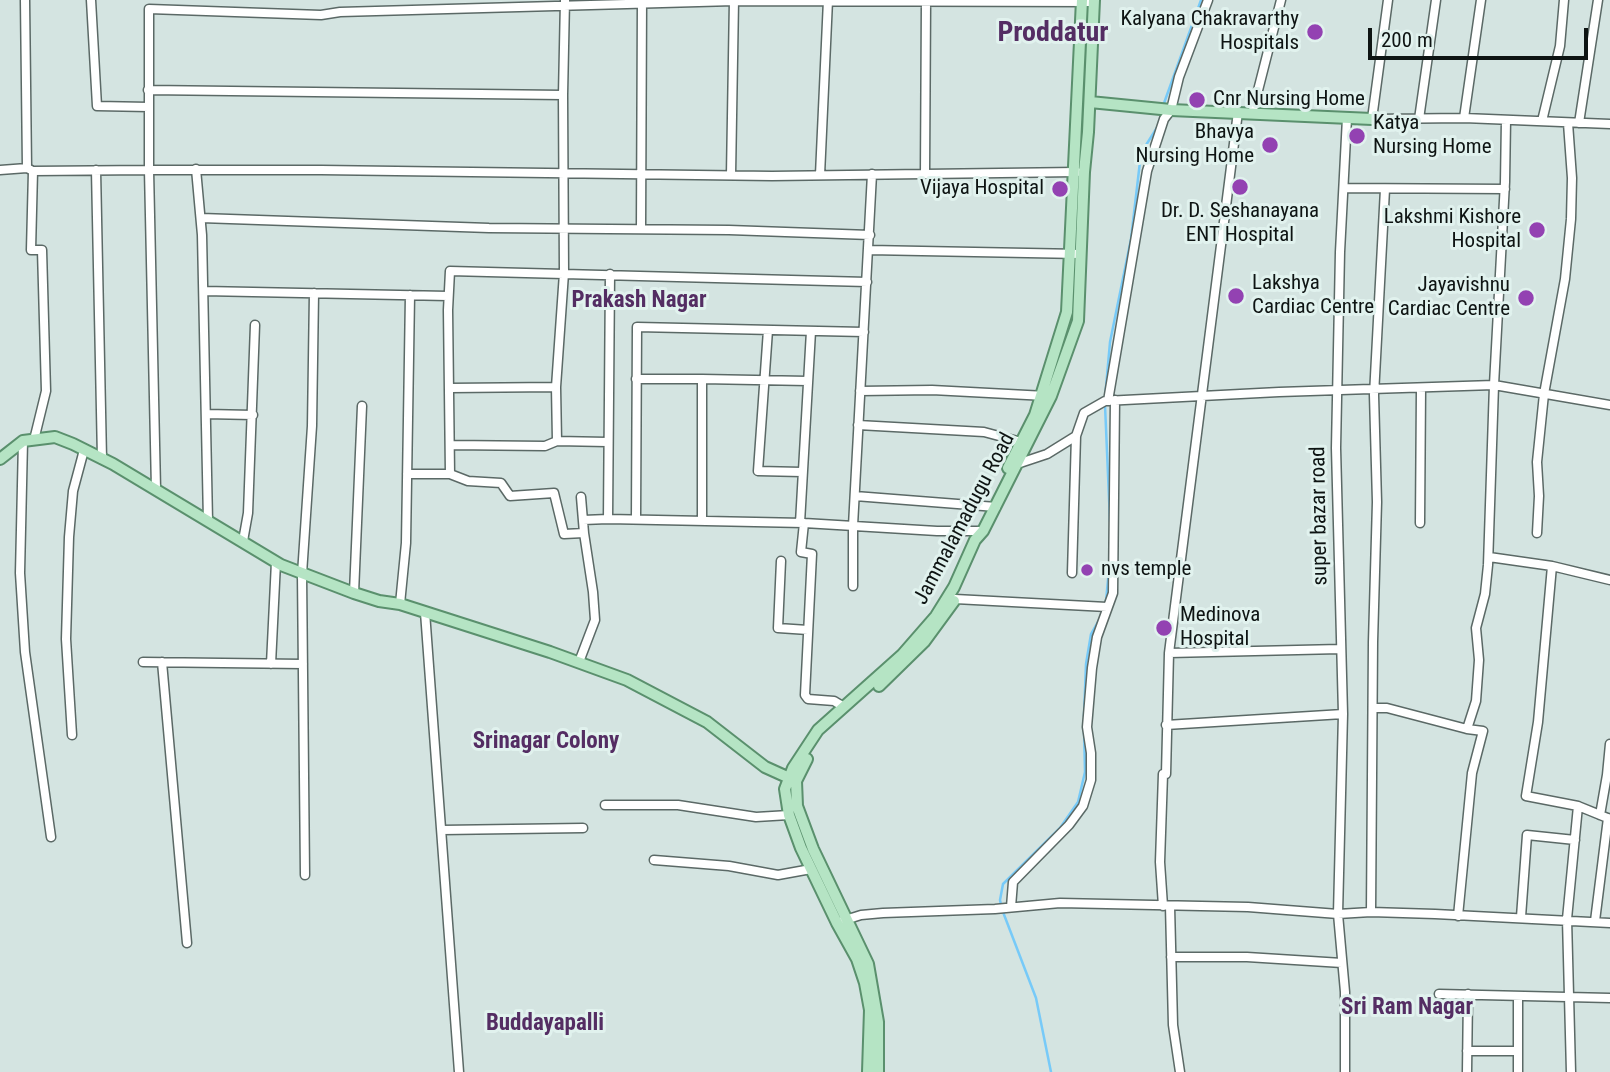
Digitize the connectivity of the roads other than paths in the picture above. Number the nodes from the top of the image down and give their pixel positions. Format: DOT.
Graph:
graph roads {
  1 [pos="25,0"];
  2 [pos="91,0"];
  3 [pos="341,0"];
  4 [pos="734,0"];
  5 [pos="1208,0"];
  6 [pos="1281,0"];
  7 [pos="1388,0"];
  8 [pos="1436,0"];
  9 [pos="1481,0"];
  10 [pos="1564,0"];
  11 [pos="1598,0"];
  12 [pos="828,1"];
  13 [pos="926,1"];
  14 [pos="1082,1"];
  15 [pos="1094,1"];
  16 [pos="642,2"];
  17 [pos="565,3"];
  18 [pos="149,4"];
  19 [pos="487,5"];
  20 [pos="341,12"];
  21 [pos="148,90"];
  22 [pos="563,95"];
  23 [pos="1090,103"];
  24 [pos="149,107"];
  25 [pos="1171,110"];
  26 [pos="1238,113"];
  27 [pos="1252,114"];
  28 [pos="1347,118"];
  29 [pos="1464,118"];
  30 [pos="1372,119"];
  31 [pos="1419,119"];
  32 [pos="1506,120"];
  33 [pos="1542,121"];
  34 [pos="1568,123"];
  35 [pos="1579,123"];
  36 [pos="1610,124"];
  37 [pos="196,169"];
  38 [pos="0,170"];
  39 [pos="30,170"];
  40 [pos="96,170"];
  41 [pos="149,170"];
  42 [pos="565,172"];
  43 [pos="1079,172"];
  44 [pos="641,173"];
  45 [pos="872,174"];
  46 [pos="925,174"];
  47 [pos="731,175"];
  48 [pos="820,175"];
  49 [pos="1344,188"];
  50 [pos="1385,189"];
  51 [pos="1505,189"];
  52 [pos="201,218"];
  53 [pos="564,229"];
  54 [pos="641,229"];
  55 [pos="870,236"];
  56 [pos="869,250"];
  57 [pos="1075,253"];
  58 [pos="564,273"];
  59 [pos="610,274"];
  60 [pos="867,282"];
  61 [pos="204,291"];
  62 [pos="314,293"];
  63 [pos="410,295"];
  64 [pos="448,296"];
  65 [pos="255,325"];
  66 [pos="768,330"];
  67 [pos="811,331"];
  68 [pos="864,332"];
  69 [pos="636,379"];
  70 [pos="702,379"];
  71 [pos="765,380"];
  72 [pos="808,382"];
  73 [pos="1494,385"];
  74 [pos="556,387"];
  75 [pos="450,388"];
  76 [pos="1374,389"];
  77 [pos="1422,389"];
  78 [pos="860,391"];
  79 [pos="1337,391"];
  80 [pos="1544,394"];
  81 [pos="1046,396"];
  82 [pos="1203,396"];
  83 [pos="1111,400"];
  84 [pos="1610,405"];
  85 [pos="362,406"];
  86 [pos="206,414"];
  87 [pos="253,415"];
  88 [pos="858,425"];
  89 [pos="1076,436"];
  90 [pos="29,440"];
  91 [pos="557,442"];
  92 [pos="607,442"];
  93 [pos="1024,443"];
  94 [pos="450,444"];
  95 [pos="84,450"];
  96 [pos="0,458"];
  97 [pos="102,459"];
  98 [pos="1017,464"];
  99 [pos="802,472"];
  100 [pos="407,474"];
  101 [pos="450,474"];
  102 [pos="156,489"];
  103 [pos="855,496"];
  104 [pos="581,497"];
  105 [pos="993,507"];
  106 [pos="636,518"];
  107 [pos="608,519"];
  108 [pos="583,520"];
  109 [pos="208,521"];
  110 [pos="702,521"];
  111 [pos="802,523"];
  112 [pos="1420,523"];
  113 [pos="853,526"];
  114 [pos="584,533"];
  115 [pos="1538,533"];
  116 [pos="979,534"];
  117 [pos="243,541"];
  118 [pos="1489,557"];
  119 [pos="781,561"];
  120 [pos="276,562"];
  121 [pos="1552,566"];
  122 [pos="1072,573"];
  123 [pos="302,574"];
  124 [pos="1610,580"];
  125 [pos="853,586"];
  126 [pos="354,593"];
  127 [pos="955,599"];
  128 [pos="400,604"];
  129 [pos="1107,607"];
  130 [pos="425,612"];
  131 [pos="808,630"];
  132 [pos="1340,649"];
  133 [pos="1169,653"];
  134 [pos="143,662"];
  135 [pos="162,662"];
  136 [pos="579,662"];
  137 [pos="271,664"];
  138 [pos="303,664"];
  139 [pos="844,707"];
  140 [pos="1373,708"];
  141 [pos="1343,713"];
  142 [pos="1166,725"];
  143 [pos="1467,729"];
  144 [pos="72,735"];
  145 [pos="1610,744"];
  146 [pos="1609,775"];
  147 [pos="793,779"];
  148 [pos="605,805"];
  149 [pos="1578,806"];
  150 [pos="789,815"];
  151 [pos="1606,817"];
  152 [pos="583,828"];
  153 [pos="442,830"];
  154 [pos="51,838"];
  155 [pos="1575,840"];
  156 [pos="809,853"];
  157 [pos="654,860"];
  158 [pos="811,869"];
  159 [pos="305,875"];
  160 [pos="1166,906"];
  161 [pos="1005,908"];
  162 [pos="1371,912"];
  163 [pos="1338,914"];
  164 [pos="1458,916"];
  165 [pos="1521,918"];
  166 [pos="1567,919"];
  167 [pos="842,921"];
  168 [pos="1595,921"];
  169 [pos="1610,923"];
  170 [pos="187,943"];
  171 [pos="1171,957"];
  172 [pos="1342,962"];
  173 [pos="1438,994"];
  174 [pos="1468,995"];
  175 [pos="1518,996"];
  176 [pos="1568,998"];
  177 [pos="1610,998"];
  178 [pos="874,1022"];
  179 [pos="1467,1051"];
  180 [pos="1518,1051"];
  181 [pos="459,1072"];
  182 [pos="868,1072"];
  183 [pos="877,1072"];
  184 [pos="1180,1072"];
  185 [pos="1345,1072"];
  186 [pos="1467,1072"];
  187 [pos="1518,1072"];
  188 [pos="1570,1072"];
  1 -- 39 [label="street"];
  2 -- 24 [label="street"];
  3 -- 20 [label="street"];
  4 -- 12 [label="street"];
  4 -- 16 [label="street"];
  4 -- 47 [label="street"];
  5 -- 25 [label="street"];
  6 -- 27 [label="street"];
  7 -- 30 [label="street"];
  8 -- 31 [label="street"];
  9 -- 29 [label="street"];
  10 -- 33 [label="street"];
  11 -- 35 [label="street"];
  12 -- 13 [label="street"];
  12 -- 48 [label="street"];
  13 -- 14 [label="street"];
  13 -- 46 [label="street"];
  14 -- 15 [label="street"];
  14 -- 43 [label="main road"];
  15 -- 23 [label="main road, Jammalamadugu Road"];
  16 -- 17 [label="street"];
  16 -- 44 [label="street"];
  17 -- 19 [label="street"];
  17 -- 22 [label="street"];
  18 -- 20 [label="street"];
  18 -- 21 [label="street"];
  19 -- 20 [label="street"];
  21 -- 22 [label="street"];
  21 -- 24 [label="street"];
  22 -- 42 [label="street"];
  23 -- 25 [label="main road"];
  23 -- 43 [label="main road, Jammalamadugu Road"];
  24 -- 41 [label="street"];
  25 -- 26 [label="main road"];
  25 -- 83 [label="street"];
  26 -- 27 [label="main road"];
  26 -- 82 [label="street"];
  27 -- 28 [label="main road"];
  28 -- 30 [label="main road"];
  28 -- 49 [label="street, super bazar road"];
  29 -- 31 [label="street"];
  29 -- 32 [label="street"];
  30 -- 31 [label="street"];
  32 -- 33 [label="street"];
  32 -- 51 [label="street"];
  33 -- 34 [label="street"];
  34 -- 35 [label="street"];
  34 -- 80 [label="street"];
  35 -- 36 [label="street"];
  37 -- 41 [label="street"];
  37 -- 42 [label="street"];
  37 -- 52 [label="street"];
  38 -- 39 [label="street"];
  39 -- 40 [label="street"];
  39 -- 90 [label="street"];
  40 -- 41 [label="street"];
  40 -- 97 [label="street"];
  41 -- 102 [label="street"];
  42 -- 44 [label="street"];
  42 -- 53 [label="street"];
  43 -- 46 [label="street"];
  43 -- 57 [label="main road, Jammalamadugu Road"];
  44 -- 47 [label="street"];
  44 -- 54 [label="street"];
  45 -- 46 [label="street"];
  45 -- 48 [label="street"];
  45 -- 55 [label="street"];
  47 -- 48 [label="street"];
  49 -- 50 [label="street"];
  49 -- 79 [label="street, super bazar road"];
  50 -- 51 [label="street"];
  50 -- 76 [label="street"];
  51 -- 73 [label="street"];
  52 -- 53 [label="street"];
  52 -- 61 [label="street"];
  53 -- 54 [label="street"];
  53 -- 58 [label="street"];
  54 -- 55 [label="street"];
  55 -- 56 [label="street"];
  56 -- 57 [label="street"];
  56 -- 60 [label="street"];
  57 -- 81 [label="main road, Jammalamadugu Road"];
  58 -- 59 [label="street"];
  58 -- 64 [label="street"];
  58 -- 74 [label="street"];
  59 -- 60 [label="street"];
  59 -- 92 [label="street"];
  60 -- 68 [label="street"];
  61 -- 62 [label="street"];
  61 -- 86 [label="street"];
  62 -- 63 [label="street"];
  62 -- 123 [label="street"];
  63 -- 64 [label="street"];
  63 -- 100 [label="street"];
  64 -- 75 [label="street"];
  65 -- 87 [label="street"];
  66 -- 67 [label="street"];
  66 -- 69 [label="street"];
  66 -- 71 [label="street"];
  67 -- 68 [label="street"];
  67 -- 72 [label="street"];
  68 -- 78 [label="street"];
  69 -- 70 [label="street"];
  69 -- 106 [label="street"];
  70 -- 71 [label="street"];
  70 -- 110 [label="street"];
  71 -- 72 [label="street"];
  71 -- 99 [label="street"];
  72 -- 99 [label="street"];
  73 -- 77 [label="street"];
  73 -- 80 [label="street"];
  73 -- 118 [label="street"];
  74 -- 75 [label="street"];
  74 -- 91 [label="street"];
  75 -- 94 [label="street"];
  76 -- 77 [label="street"];
  76 -- 79 [label="street"];
  76 -- 140 [label="street"];
  77 -- 112 [label="street"];
  78 -- 81 [label="street"];
  78 -- 88 [label="street"];
  79 -- 82 [label="street"];
  79 -- 132 [label="street, super bazar road"];
  80 -- 84 [label="street"];
  80 -- 115 [label="street"];
  81 -- 93 [label="main road, Jammalamadugu Road"];
  82 -- 83 [label="street"];
  82 -- 133 [label="street"];
  83 -- 89 [label="street"];
  83 -- 129 [label="street"];
  85 -- 126 [label="street"];
  86 -- 87 [label="street"];
  86 -- 109 [label="street"];
  87 -- 117 [label="street"];
  88 -- 93 [label="street"];
  88 -- 103 [label="street"];
  89 -- 98 [label="street"];
  89 -- 122 [label="street"];
  90 -- 95 [label="main road"];
  90 -- 96 [label="main road"];
  90 -- 154 [label="street"];
  91 -- 92 [label="street"];
  91 -- 94 [label="street"];
  92 -- 107 [label="street"];
  93 -- 98 [label="main road, Jammalamadugu Road"];
  93 -- 105 [label="main road"];
  94 -- 101 [label="street"];
  95 -- 97 [label="main road"];
  95 -- 144 [label="street"];
  97 -- 102 [label="main road"];
  98 -- 105 [label="main road, Jammalamadugu Road"];
  99 -- 111 [label="street"];
  100 -- 101 [label="street"];
  100 -- 128 [label="street"];
  101 -- 114 [label="street"];
  102 -- 109 [label="main road"];
  103 -- 105 [label="street"];
  103 -- 113 [label="street"];
  104 -- 108 [label="street"];
  105 -- 116 [label="main road, Jammalamadugu Road"];
  106 -- 107 [label="street"];
  106 -- 110 [label="street"];
  107 -- 108 [label="street"];
  108 -- 114 [label="street"];
  109 -- 117 [label="main road"];
  110 -- 111 [label="street"];
  111 -- 113 [label="street"];
  111 -- 131 [label="street"];
  113 -- 116 [label="street"];
  113 -- 125 [label="street"];
  114 -- 136 [label="street"];
  116 -- 127 [label="main road"];
  116 -- 139 [label="main road, Jammalamadugu Road"];
  117 -- 120 [label="main road"];
  118 -- 121 [label="street"];
  118 -- 143 [label="street"];
  119 -- 131 [label="street"];
  120 -- 123 [label="main road"];
  120 -- 137 [label="street"];
  121 -- 124 [label="street"];
  121 -- 149 [label="street"];
  123 -- 126 [label="main road"];
  123 -- 138 [label="street"];
  126 -- 128 [label="main road"];
  127 -- 129 [label="street"];
  127 -- 147 [label="main road"];
  128 -- 130 [label="main road"];
  129 -- 161 [label="street"];
  130 -- 136 [label="main road"];
  130 -- 153 [label="street"];
  131 -- 139 [label="street"];
  132 -- 133 [label="street"];
  132 -- 141 [label="street, super bazar road"];
  133 -- 142 [label="street"];
  134 -- 135 [label="street"];
  135 -- 137 [label="street"];
  135 -- 170 [label="street"];
  136 -- 147 [label="main road"];
  137 -- 138 [label="street"];
  138 -- 159 [label="street"];
  139 -- 147 [label="main road, Jammalamadugu Road"];
  140 -- 143 [label="street"];
  140 -- 162 [label="street"];
  141 -- 142 [label="street"];
  141 -- 163 [label="street, super bazar road"];
  142 -- 160 [label="street"];
  143 -- 164 [label="street"];
  145 -- 146 [label="street"];
  146 -- 151 [label="street"];
  147 -- 150 [label="main road"];
  147 -- 156 [label="main road"];
  148 -- 150 [label="street"];
  149 -- 151 [label="street"];
  149 -- 155 [label="street"];
  150 -- 156 [label="main road"];
  151 -- 168 [label="street"];
  152 -- 153 [label="street"];
  153 -- 181 [label="street"];
  155 -- 165 [label="street"];
  155 -- 166 [label="street"];
  156 -- 158 [label="main road"];
  156 -- 167 [label="main road"];
  157 -- 158 [label="street"];
  158 -- 167 [label="main road"];
  160 -- 161 [label="street"];
  160 -- 163 [label="street"];
  160 -- 171 [label="street"];
  161 -- 167 [label="street"];
  162 -- 163 [label="street"];
  162 -- 164 [label="street"];
  163 -- 172 [label="street, super bazar road"];
  164 -- 165 [label="street"];
  165 -- 166 [label="street"];
  166 -- 168 [label="street"];
  166 -- 176 [label="street"];
  167 -- 178 [label="main road"];
  168 -- 169 [label="street"];
  171 -- 172 [label="street"];
  171 -- 184 [label="street"];
  172 -- 185 [label="street, super bazar road"];
  173 -- 174 [label="street"];
  174 -- 175 [label="street"];
  174 -- 179 [label="street"];
  175 -- 176 [label="street"];
  175 -- 180 [label="street"];
  176 -- 177 [label="street"];
  176 -- 188 [label="street"];
  178 -- 182 [label="main road"];
  178 -- 183 [label="main road"];
  179 -- 180 [label="street"];
  179 -- 186 [label="street"];
  180 -- 187 [label="street"];
}
